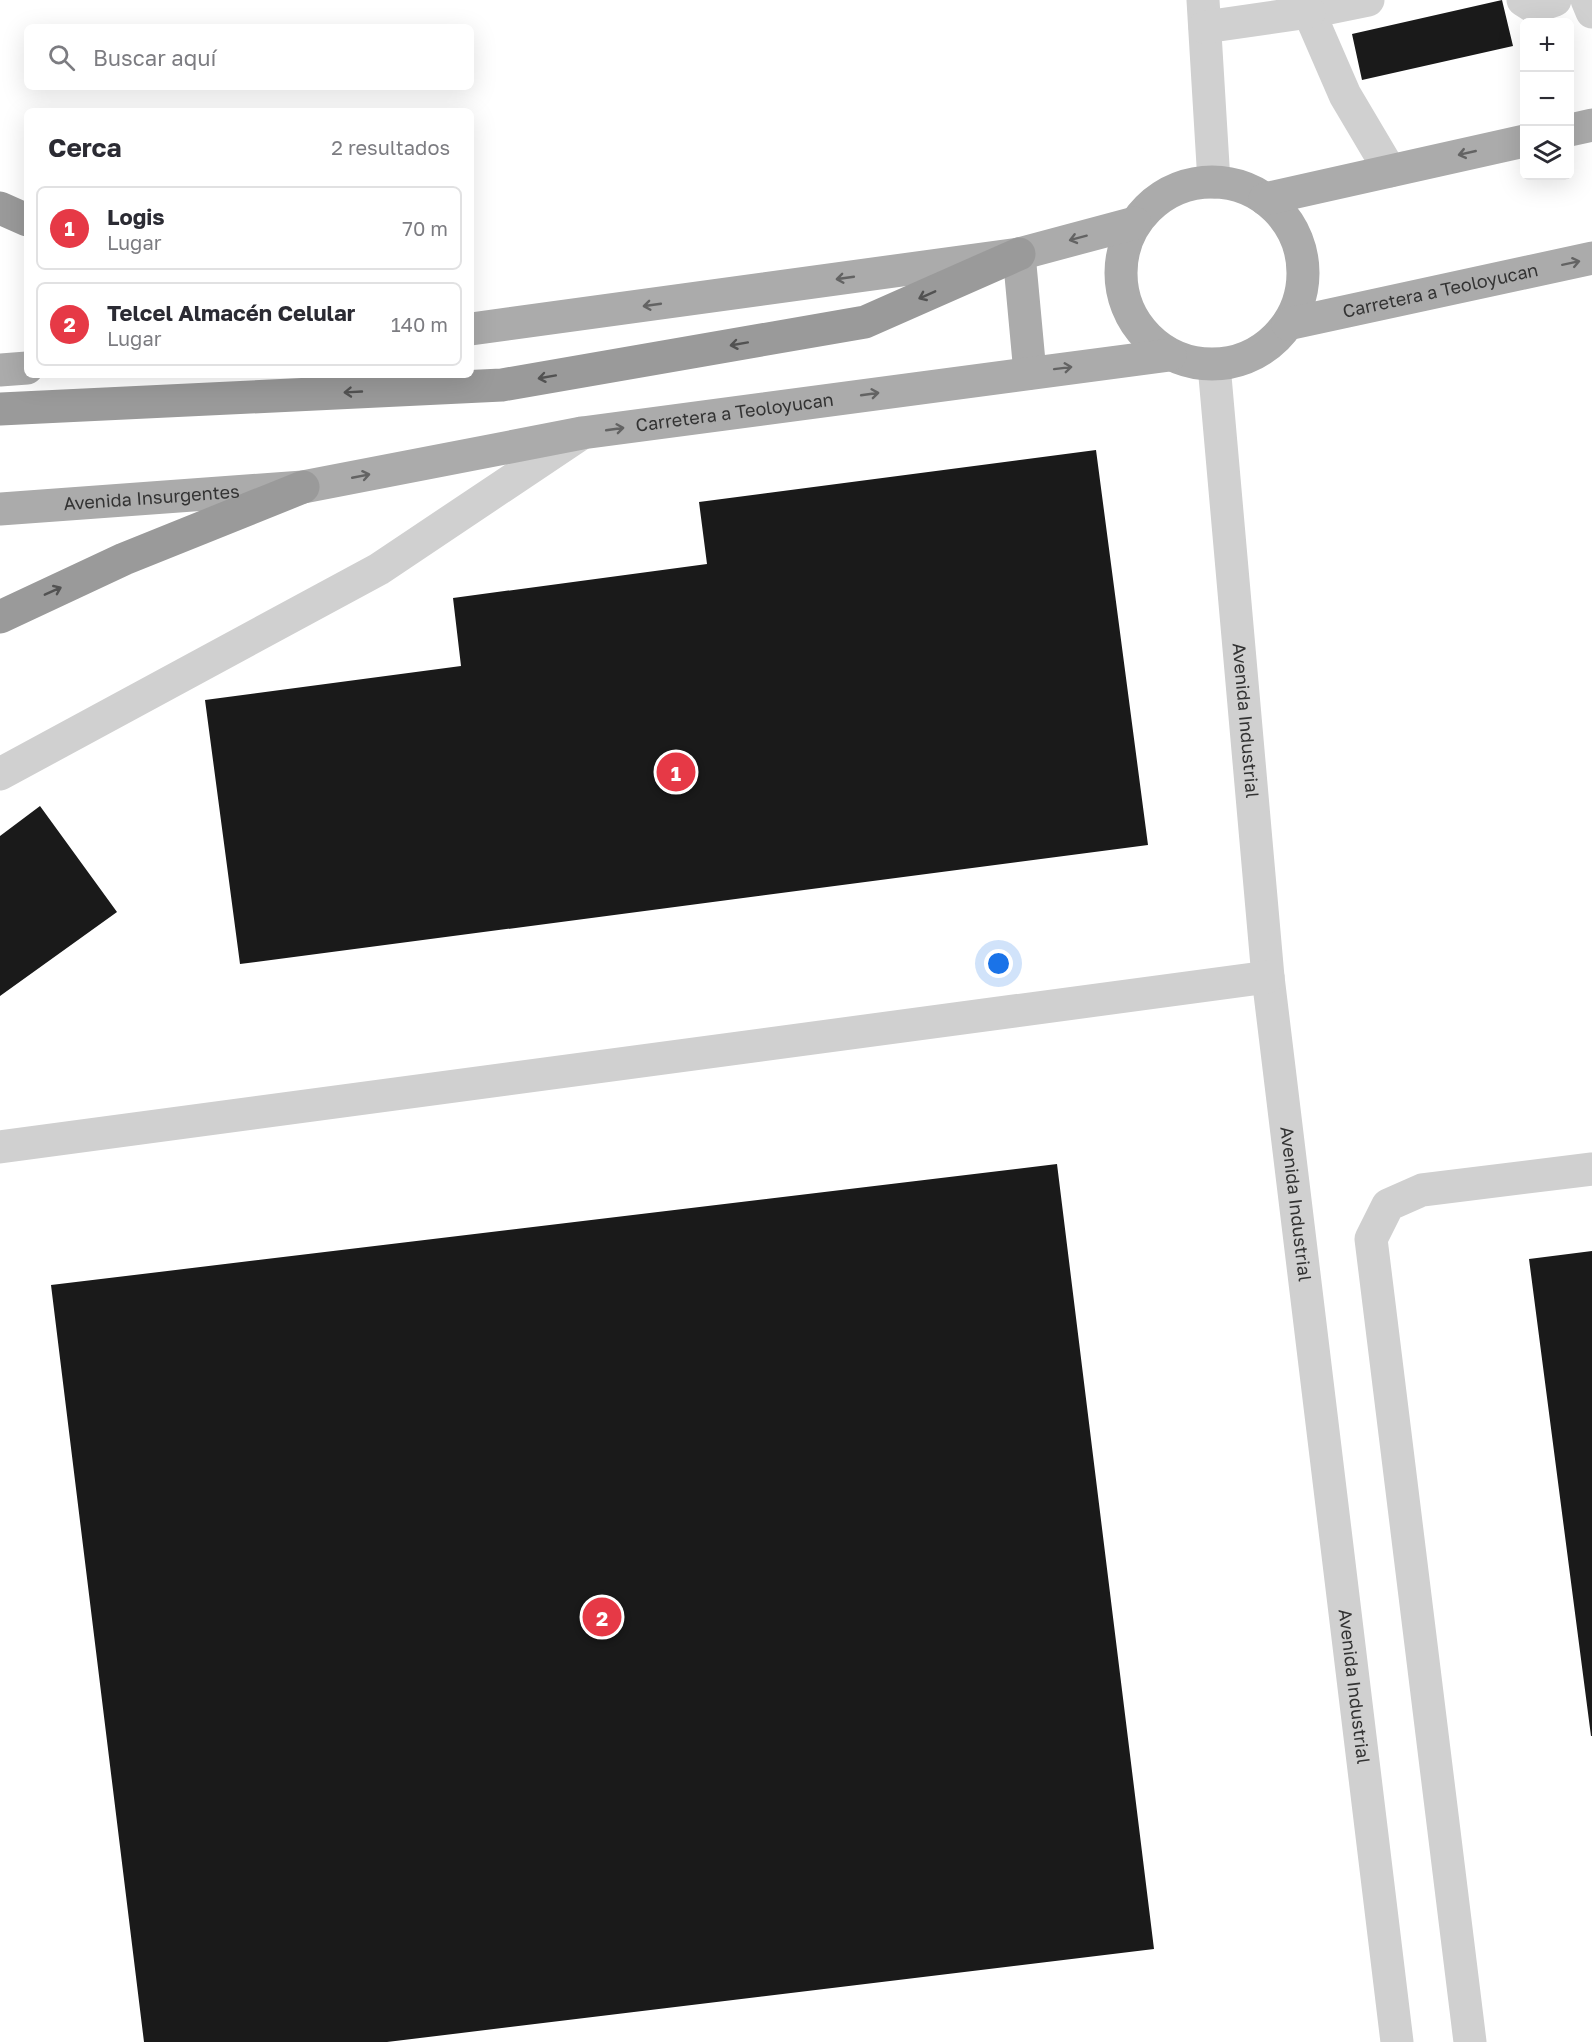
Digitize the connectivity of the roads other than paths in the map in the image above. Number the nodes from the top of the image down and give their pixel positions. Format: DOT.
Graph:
graph roads {
  1 [pos="1368,0"];
  2 [pos="1523,0"];
  3 [pos="1555,0"];
  4 [pos="1587,0"];
  5 [pos="1309,12"];
  6 [pos="1592,12"];
  7 [pos="1204,13"];
  8 [pos="1592,125"];
  9 [pos="1574,129"];
  10 [pos="1520,142"];
  11 [pos="1390,171"];
  12 [pos="1214,182"];
  13 [pos="1265,199"];
  14 [pos="0,208"];
  15 [pos="24,219"];
  16 [pos="1135,223"];
  17 [pos="1019,254"];
  18 [pos="1592,258"];
  19 [pos="1288,324"];
  20 [pos="474,329"];
  21 [pos="1170,355"];
  22 [pos="1214,365"];
  23 [pos="24,369"];
  24 [pos="0,370"];
  25 [pos="1029,373"];
  26 [pos="0,410"];
  27 [pos="582,433"];
  28 [pos="303,487"];
  29 [pos="0,509"];
  30 [pos="0,617"];
  31 [pos="0,774"];
  32 [pos="1268,977"];
  33 [pos="0,1147"];
  34 [pos="1592,1168"];
  35 [pos="1397,2042"];
  36 [pos="1470,2042"];
  1 -- 5 [label="street"];
  2 -- 3 [label="street"];
  4 -- 6 [label="street"];
  5 -- 7 [label="street"];
  5 -- 11 [label="street"];
  7 -- 12 [label="street"];
  8 -- 9 [label="main road"];
  10 -- 11 [label="main road, one-way"];
  11 -- 13 [label="main road"];
  12 -- 13 [label="main road"];
  12 -- 16 [label="main road"];
  13 -- 19 [label="main road"];
  14 -- 15 [label="highway"];
  16 -- 17 [label="main road, one-way"];
  16 -- 21 [label="main road"];
  17 -- 20 [label="main road, one-way"];
  17 -- 25 [label="main road"];
  17 -- 26 [label="highway, one-way"];
  19 -- 18 [label="main road, Carretera a Teoloyucan, one-way"];
  19 -- 22 [label="main road"];
  21 -- 22 [label="main road"];
  25 -- 21 [label="main road, Carretera a Teoloyucan, one-way"];
  22 -- 32 [label="street, Avenida Industrial"];
  23 -- 24 [label="main road"];
  27 -- 25 [label="main road, Carretera a Teoloyucan, one-way"];
  28 -- 27 [label="main road, Carretera a Teoloyucan, one-way"];
  27 -- 31 [label="street"];
  28 -- 29 [label="main road, Avenida Insurgentes"];
  30 -- 28 [label="highway, one-way"];
  32 -- 33 [label="street"];
  32 -- 35 [label="street, Avenida Industrial"];
  34 -- 36 [label="street"];
}
